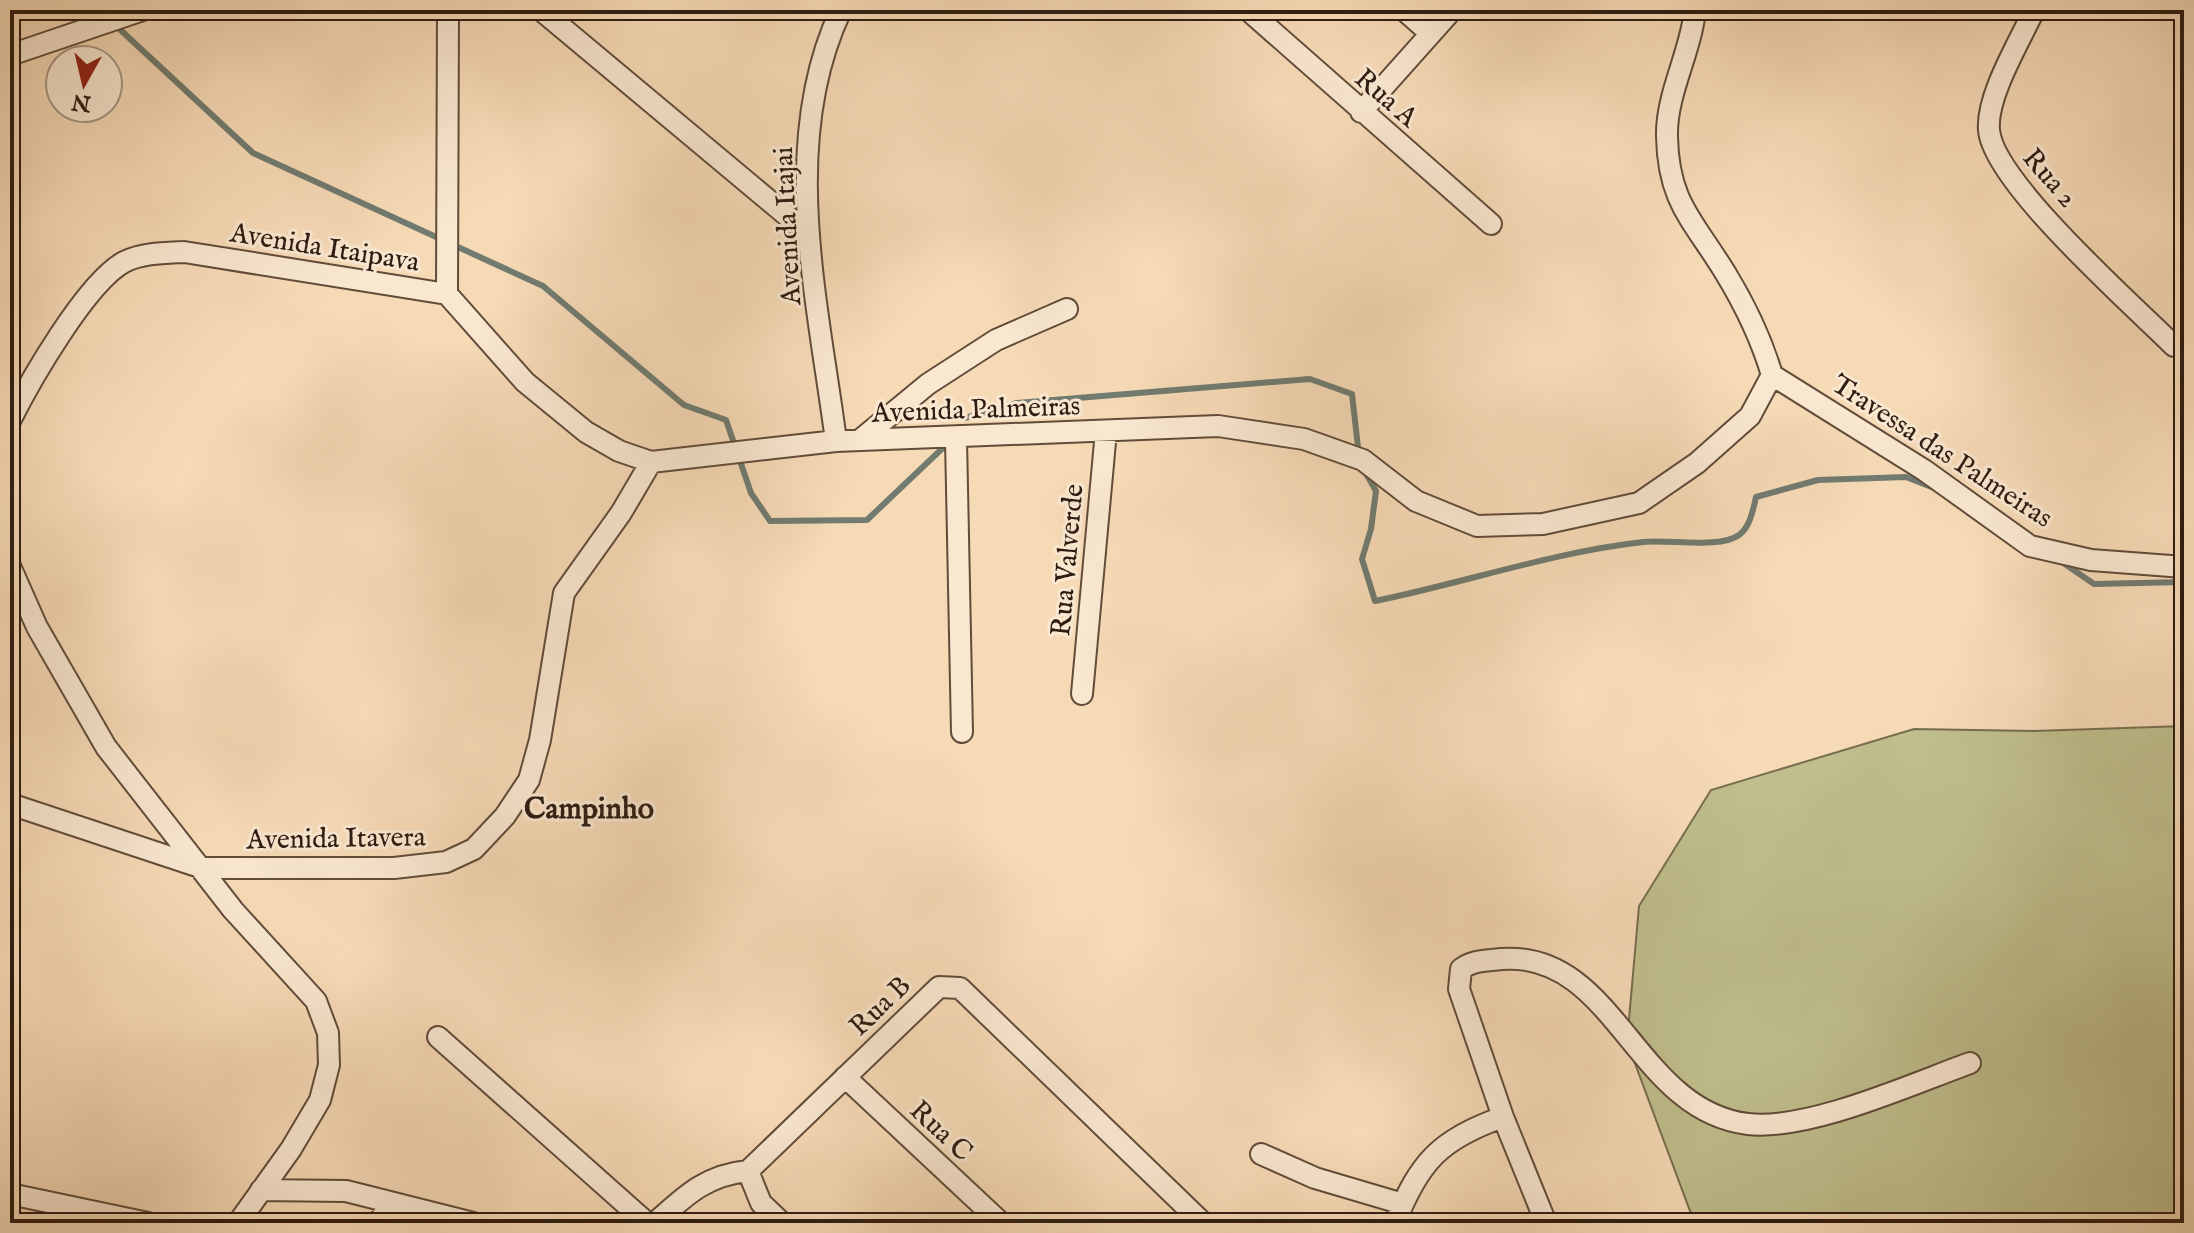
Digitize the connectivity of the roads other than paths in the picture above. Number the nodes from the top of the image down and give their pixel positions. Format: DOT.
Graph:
graph roads {
  1 [pos="143,10"];
  2 [pos="448,10"];
  3 [pos="541,10"];
  4 [pos="841,10"];
  5 [pos="1248,10"];
  6 [pos="1404,10"];
  7 [pos="1452,10"];
  8 [pos="1695,10"];
  9 [pos="2034,10"];
  10 [pos="1430,33"];
  11 [pos="10,55"];
  12 [pos="1361,112"];
  13 [pos="1491,224"];
  14 [pos="809,234"];
  15 [pos="447,294"];
  16 [pos="1067,309"];
  17 [pos="2174,346"];
  18 [pos="1772,375"];
  19 [pos="10,421"];
  20 [pos="1106,431"];
  21 [pos="956,439"];
  22 [pos="860,440"];
  23 [pos="836,441"];
  24 [pos="651,462"];
  25 [pos="10,566"];
  26 [pos="2184,567"];
  27 [pos="1082,694"];
  28 [pos="962,732"];
  29 [pos="10,804"];
  30 [pos="203,868"];
  31 [pos="438,1037"];
  32 [pos="1970,1063"];
  33 [pos="845,1077"];
  34 [pos="1503,1117"];
  35 [pos="1261,1154"];
  36 [pos="748,1171"];
  37 [pos="261,1190"];
  38 [pos="10,1194"];
  39 [pos="390,1205"];
  40 [pos="1399,1214"];
  41 [pos="148,1223"];
  42 [pos="238,1223"];
  43 [pos="378,1223"];
  44 [pos="473,1223"];
  45 [pos="647,1223"];
  46 [pos="655,1223"];
  47 [pos="782,1223"];
  48 [pos="1001,1223"];
  49 [pos="1203,1223"];
  50 [pos="1546,1223"];
  1 -- 11 [label="street"];
  2 -- 15 [label="street"];
  3 -- 14 [label="street"];
  4 -- 14 [label="street, Avenida Itajai"];
  5 -- 12 [label="street, Rua A"];
  6 -- 10 [label="street"];
  7 -- 10 [label="street"];
  8 -- 18 [label="street"];
  9 -- 17 [label="street, Rua 2"];
  10 -- 12 [label="street"];
  12 -- 13 [label="street, Rua A"];
  14 -- 23 [label="street, Avenida Itajai"];
  15 -- 19 [label="street, Avenida Itaipava"];
  15 -- 24 [label="street, Avenida Itaipava"];
  16 -- 22 [label="street"];
  18 -- 20 [label="street, Avenida Palmeiras"];
  18 -- 26 [label="street, Travessa das Palmeiras"];
  20 -- 21 [label="street, Avenida Palmeiras"];
  20 -- 27 [label="street, Rua Valverde"];
  21 -- 22 [label="street, Avenida Palmeiras"];
  21 -- 28 [label="street"];
  22 -- 23 [label="street, Avenida Palmeiras"];
  23 -- 24 [label="street, Avenida Palmeiras"];
  24 -- 30 [label="street, Avenida Itavera"];
  25 -- 30 [label="street"];
  29 -- 30 [label="street, Avenida Itavera"];
  30 -- 37 [label="street"];
  31 -- 45 [label="street"];
  32 -- 34 [label="street"];
  33 -- 36 [label="street, Rua B"];
  33 -- 48 [label="street, Rua C"];
  33 -- 49 [label="street, Rua B"];
  34 -- 40 [label="street"];
  34 -- 50 [label="street"];
  35 -- 40 [label="street"];
  36 -- 46 [label="street"];
  36 -- 47 [label="street"];
  37 -- 39 [label="street"];
  37 -- 42 [label="street"];
  38 -- 41 [label="street"];
  39 -- 43 [label="street"];
  39 -- 44 [label="street"];
}
